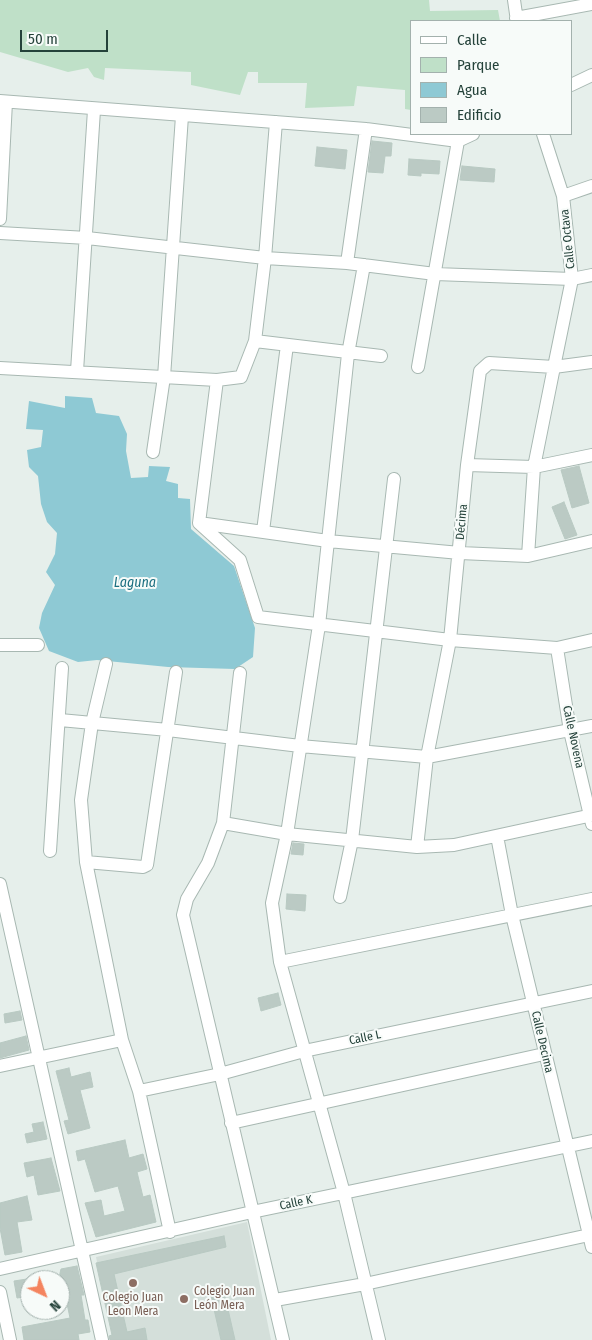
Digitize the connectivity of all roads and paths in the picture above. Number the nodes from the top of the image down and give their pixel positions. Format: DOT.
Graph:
graph roads {
  1 [pos="514,0"];
  2 [pos="592,4"];
  3 [pos="516,19"];
  4 [pos="592,75"];
  5 [pos="572,85"];
  6 [pos="3,101"];
  7 [pos="94,110"];
  8 [pos="182,116"];
  9 [pos="276,122"];
  10 [pos="366,129"];
  11 [pos="471,135"];
  12 [pos="543,135"];
  13 [pos="458,142"];
  14 [pos="592,186"];
  15 [pos="563,196"];
  16 [pos="0,219"];
  17 [pos="0,233"];
  18 [pos="87,238"];
  19 [pos="171,249"];
  20 [pos="265,258"];
  21 [pos="347,263"];
  22 [pos="364,265"];
  23 [pos="434,274"];
  24 [pos="592,275"];
  25 [pos="572,279"];
  26 [pos="255,341"];
  27 [pos="287,345"];
  28 [pos="348,354"];
  29 [pos="381,356"];
  30 [pos="592,362"];
  31 [pos="418,367"];
  32 [pos="0,368"];
  33 [pos="554,368"];
  34 [pos="77,371"];
  35 [pos="164,376"];
  36 [pos="217,380"];
  37 [pos="153,452"];
  38 [pos="592,455"];
  39 [pos="467,465"];
  40 [pos="534,467"];
  41 [pos="394,479"];
  42 [pos="199,523"];
  43 [pos="263,530"];
  44 [pos="592,540"];
  45 [pos="328,541"];
  46 [pos="387,545"];
  47 [pos="460,553"];
  48 [pos="528,556"];
  49 [pos="319,625"];
  50 [pos="376,631"];
  51 [pos="450,640"];
  52 [pos="592,640"];
  53 [pos="0,645"];
  54 [pos="38,645"];
  55 [pos="557,648"];
  56 [pos="106,664"];
  57 [pos="62,668"];
  58 [pos="176,672"];
  59 [pos="240,673"];
  60 [pos="60,720"];
  61 [pos="92,723"];
  62 [pos="592,726"];
  63 [pos="168,730"];
  64 [pos="570,731"];
  65 [pos="231,737"];
  66 [pos="300,746"];
  67 [pos="363,752"];
  68 [pos="427,757"];
  69 [pos="591,818"];
  70 [pos="223,823"];
  71 [pos="287,834"];
  72 [pos="496,836"];
  73 [pos="352,840"];
  74 [pos="417,847"];
  75 [pos="50,851"];
  76 [pos="86,862"];
  77 [pos="0,884"];
  78 [pos="340,897"];
  79 [pos="592,899"];
  80 [pos="512,915"];
  81 [pos="280,962"];
  82 [pos="592,991"];
  83 [pos="533,1004"];
  84 [pos="122,1040"];
  85 [pos="304,1051"];
  86 [pos="544,1054"];
  87 [pos="40,1056"];
  88 [pos="0,1066"];
  89 [pos="220,1074"];
  90 [pos="139,1091"];
  91 [pos="319,1103"];
  92 [pos="231,1124"];
  93 [pos="592,1141"];
  94 [pos="566,1146"];
  95 [pos="344,1193"];
  96 [pos="252,1212"];
  97 [pos="170,1232"];
  98 [pos="591,1241"];
  99 [pos="82,1249"];
  100 [pos="0,1269"];
  101 [pos="365,1284"];
  102 [pos="0,1292"];
  103 [pos="275,1300"];
  104 [pos="10,1340"];
  105 [pos="102,1340"];
  106 [pos="283,1340"];
  107 [pos="379,1340"];
  1 -- 3 [label="street"];
  2 -- 3 [label="street"];
  4 -- 5 [label="street"];
  6 -- 7 [label="street"];
  6 -- 16 [label="street"];
  7 -- 8 [label="street"];
  7 -- 18 [label="street"];
  8 -- 9 [label="street"];
  8 -- 19 [label="street"];
  9 -- 10 [label="street"];
  9 -- 20 [label="street"];
  10 -- 13 [label="street"];
  10 -- 21 [label="street"];
  11 -- 13 [label="street"];
  12 -- 15 [label="street, Calle Octava"];
  13 -- 23 [label="street"];
  14 -- 15 [label="street"];
  15 -- 25 [label="street, Calle Octava"];
  17 -- 18 [label="street"];
  18 -- 19 [label="street"];
  18 -- 34 [label="street"];
  19 -- 20 [label="street"];
  19 -- 35 [label="street"];
  20 -- 21 [label="street"];
  20 -- 26 [label="street"];
  21 -- 22 [label="street"];
  22 -- 23 [label="street"];
  22 -- 28 [label="street"];
  23 -- 25 [label="street"];
  23 -- 31 [label="street"];
  24 -- 25 [label="street"];
  25 -- 33 [label="street, Calle Octava"];
  26 -- 27 [label="street"];
  26 -- 36 [label="street"];
  27 -- 28 [label="street"];
  27 -- 43 [label="street"];
  28 -- 29 [label="street"];
  28 -- 45 [label="street"];
  30 -- 33 [label="street"];
  32 -- 34 [label="street"];
  33 -- 39 [label="street, Décima"];
  33 -- 40 [label="street"];
  34 -- 35 [label="street"];
  35 -- 36 [label="street"];
  35 -- 37 [label="street"];
  36 -- 42 [label="street"];
  38 -- 40 [label="street"];
  39 -- 40 [label="street"];
  39 -- 47 [label="street, Décima"];
  40 -- 48 [label="street"];
  41 -- 46 [label="street"];
  42 -- 43 [label="street"];
  42 -- 49 [label="street"];
  43 -- 45 [label="street"];
  44 -- 48 [label="street"];
  45 -- 46 [label="street"];
  45 -- 49 [label="street"];
  46 -- 47 [label="street"];
  46 -- 50 [label="street"];
  47 -- 48 [label="street"];
  47 -- 51 [label="street, Décima"];
  49 -- 50 [label="street"];
  49 -- 66 [label="street"];
  50 -- 51 [label="street"];
  50 -- 67 [label="street"];
  51 -- 55 [label="street"];
  51 -- 68 [label="street, Décima"];
  52 -- 55 [label="street"];
  53 -- 54 [label="street"];
  55 -- 64 [label="street, Calle Novena"];
  56 -- 61 [label="street"];
  57 -- 60 [label="street"];
  58 -- 63 [label="street"];
  59 -- 65 [label="street"];
  60 -- 61 [label="street"];
  60 -- 75 [label="street"];
  61 -- 63 [label="street"];
  61 -- 76 [label="street"];
  62 -- 64 [label="street"];
  63 -- 65 [label="street"];
  63 -- 76 [label="street"];
  64 -- 68 [label="street"];
  64 -- 69 [label="street, Calle Novena"];
  65 -- 66 [label="street"];
  65 -- 70 [label="street"];
  66 -- 67 [label="street"];
  66 -- 71 [label="street"];
  67 -- 68 [label="street"];
  67 -- 73 [label="street"];
  68 -- 74 [label="street, Décima"];
  69 -- 72 [label="street"];
  70 -- 71 [label="street"];
  70 -- 89 [label="street"];
  71 -- 73 [label="street"];
  71 -- 81 [label="street"];
  72 -- 74 [label="street"];
  72 -- 80 [label="street, Calle Decima"];
  73 -- 74 [label="street"];
  73 -- 78 [label="street"];
  76 -- 84 [label="street"];
  77 -- 87 [label="street"];
  79 -- 80 [label="street"];
  80 -- 81 [label="street"];
  80 -- 83 [label="street, Calle Decima"];
  81 -- 85 [label="street"];
  82 -- 83 [label="street, Calle L"];
  83 -- 85 [label="street, Calle L"];
  83 -- 86 [label="street, Calle Decima"];
  84 -- 87 [label="street"];
  84 -- 90 [label="street"];
  85 -- 89 [label="street, Calle L"];
  85 -- 91 [label="street"];
  86 -- 91 [label="street"];
  86 -- 94 [label="street, Calle Decima"];
  87 -- 88 [label="street"];
  87 -- 99 [label="street"];
  89 -- 90 [label="street, Calle L"];
  89 -- 92 [label="street"];
  90 -- 97 [label="street"];
  91 -- 92 [label="street"];
  91 -- 95 [label="street"];
  92 -- 96 [label="street"];
  93 -- 94 [label="street, Calle K"];
  94 -- 95 [label="street, Calle K"];
  94 -- 98 [label="street, Calle Decima"];
  95 -- 96 [label="street, Calle K"];
  95 -- 101 [label="street"];
  96 -- 97 [label="street, Calle K"];
  96 -- 103 [label="street"];
  97 -- 99 [label="street, Calle K"];
  98 -- 101 [label="street"];
  99 -- 100 [label="street, Calle K"];
  99 -- 105 [label="street"];
  101 -- 103 [label="street"];
  101 -- 107 [label="street"];
  102 -- 104 [label="street"];
  103 -- 106 [label="street"];
}
